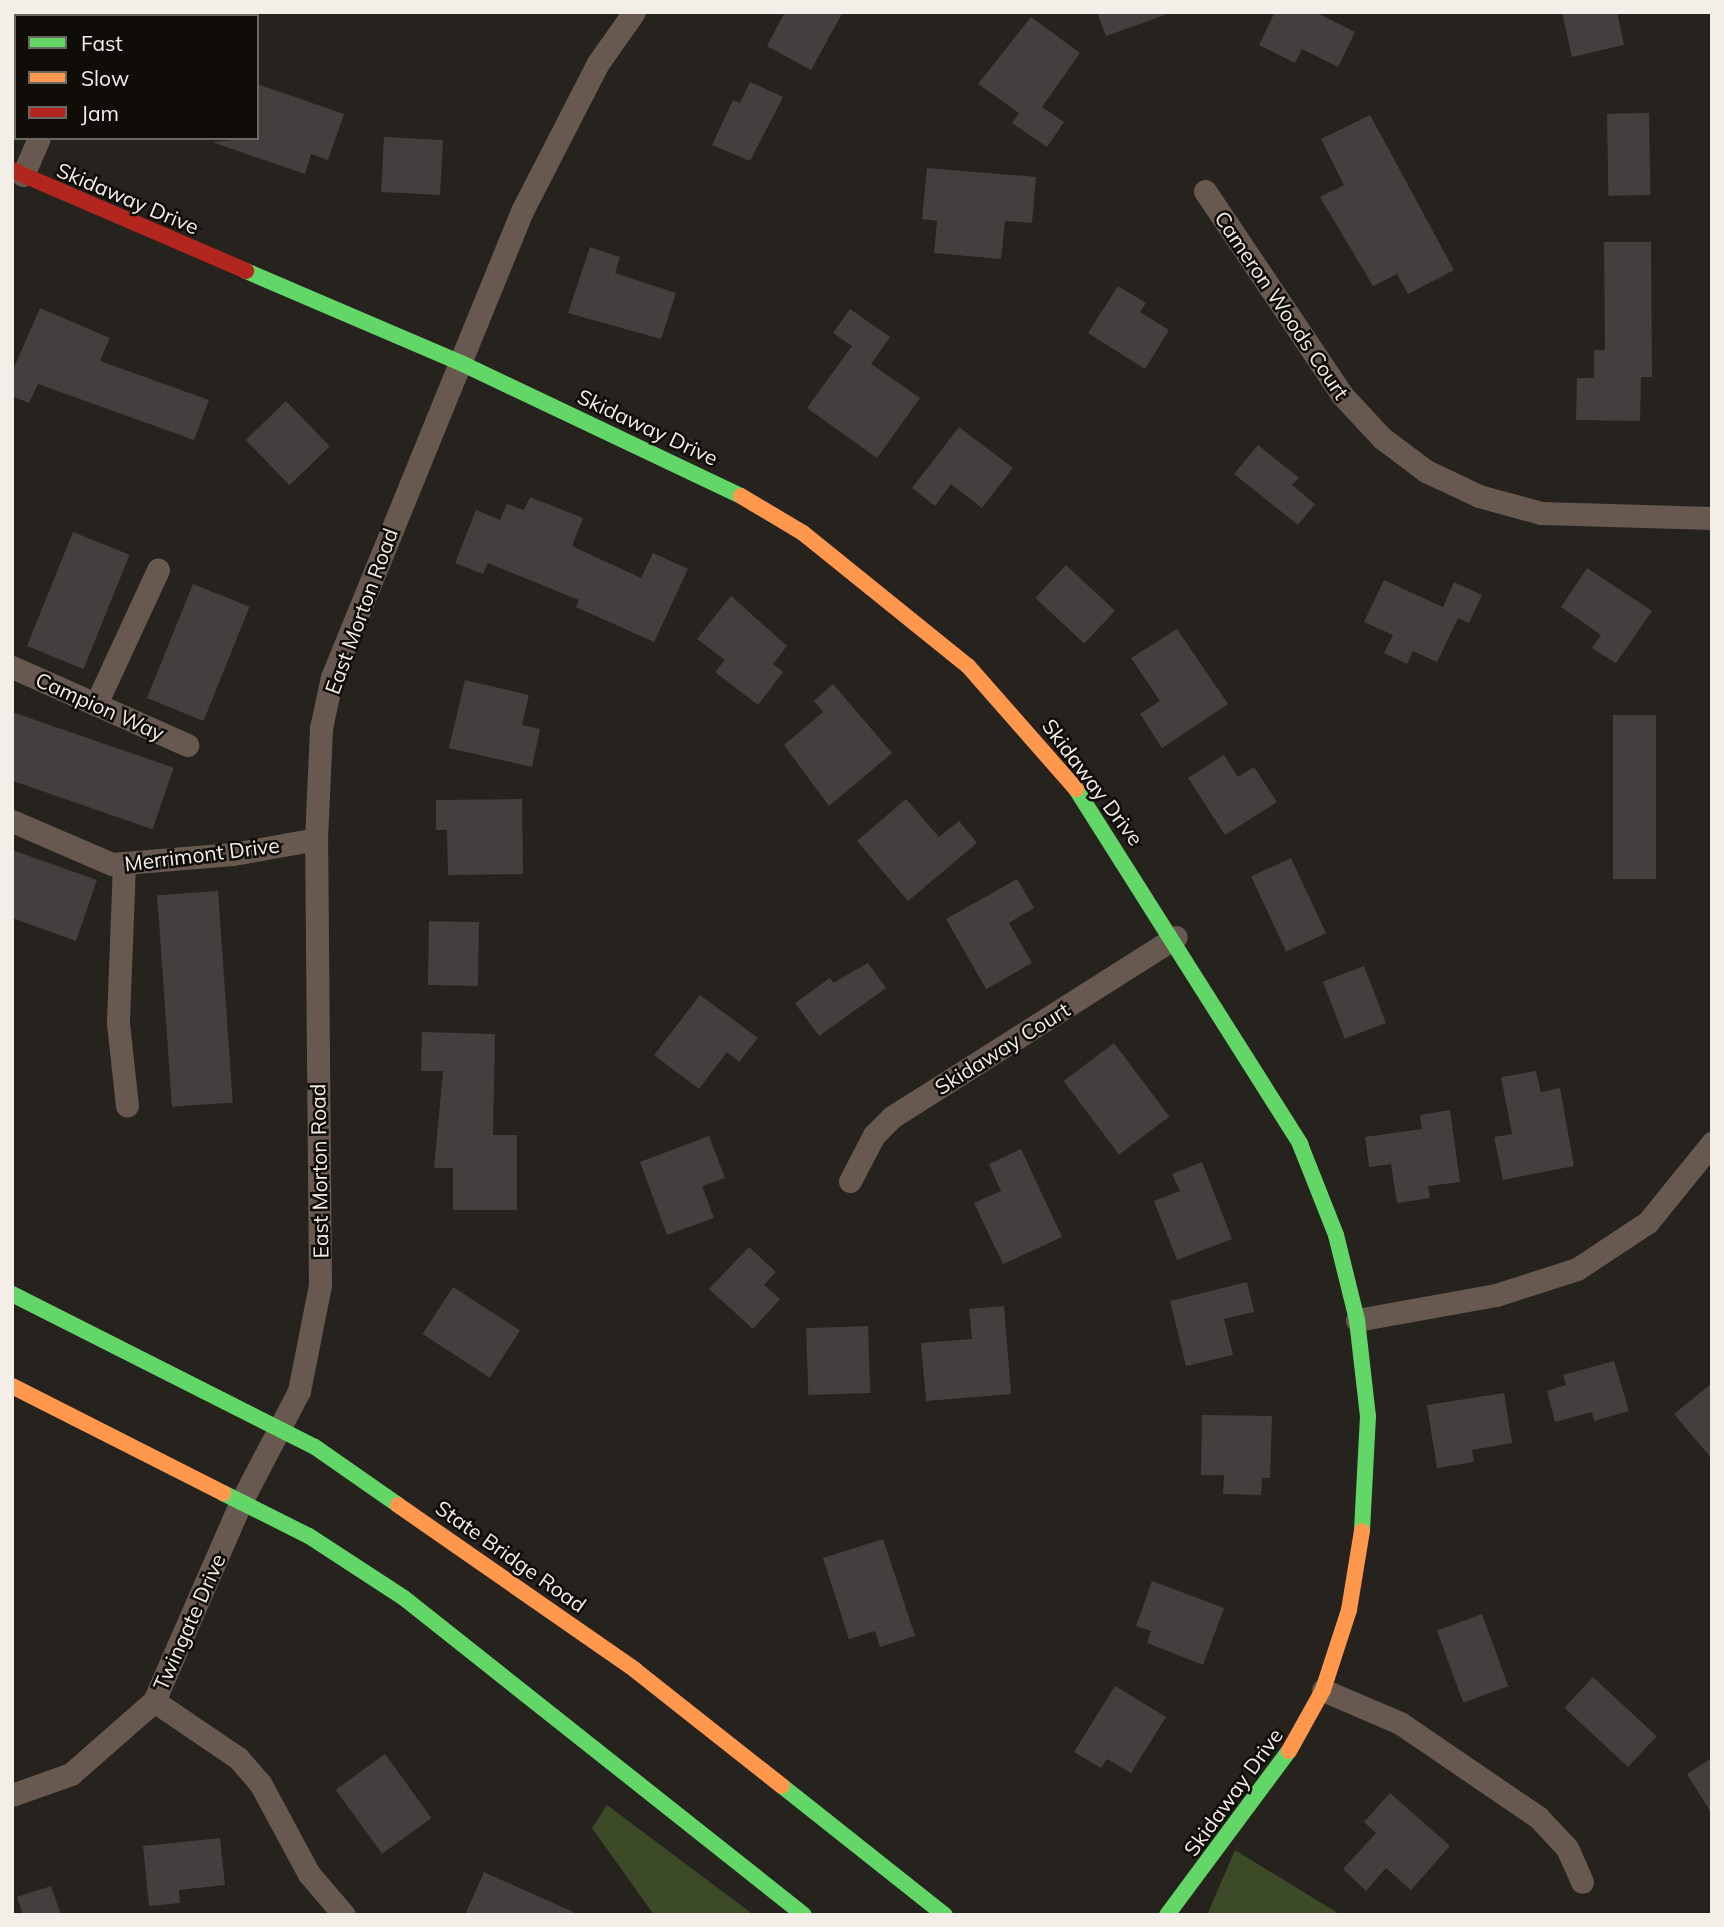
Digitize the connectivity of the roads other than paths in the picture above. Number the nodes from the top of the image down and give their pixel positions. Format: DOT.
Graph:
graph roads {
  1 [pos="634,12"];
  2 [pos="38,140"];
  3 [pos="18,173"];
  4 [pos="1205,191"];
  5 [pos="463,365"];
  6 [pos="1712,518"];
  7 [pos="158,570"];
  8 [pos="12,667"];
  9 [pos="96,704"];
  10 [pos="187,745"];
  11 [pos="12,821"];
  12 [pos="316,839"];
  13 [pos="124,864"];
  14 [pos="1176,937"];
  15 [pos="127,1107"];
  16 [pos="1712,1143"];
  17 [pos="850,1181"];
  18 [pos="12,1294"];
  19 [pos="1357,1320"];
  20 [pos="12,1385"];
  21 [pos="284,1427"];
  22 [pos="242,1500"];
  23 [pos="1323,1690"];
  24 [pos="154,1701"];
  25 [pos="12,1795"];
  26 [pos="1582,1882"];
  27 [pos="344,1915"];
  28 [pos="804,1915"];
  29 [pos="945,1915"];
  30 [pos="1167,1915"];
  1 -- 5 [label="street, East Morton Road"];
  2 -- 3 [label="street"];
  3 -- 5 [label="main road, Skidaway Drive"];
  4 -- 6 [label="street, Cameron Woods Court"];
  5 -- 12 [label="street, East Morton Road"];
  5 -- 14 [label="main road, Skidaway Drive"];
  7 -- 9 [label="street"];
  8 -- 9 [label="street, Campion Way"];
  9 -- 10 [label="street, Campion Way"];
  11 -- 13 [label="street, Merrimont Drive"];
  12 -- 13 [label="street, Merrimont Drive"];
  12 -- 21 [label="street, East Morton Road"];
  13 -- 15 [label="street"];
  14 -- 17 [label="street, Skidaway Court"];
  14 -- 19 [label="main road, Skidaway Drive"];
  16 -- 19 [label="street"];
  18 -- 21 [label="main road, State Bridge Road"];
  19 -- 23 [label="main road, Skidaway Drive"];
  20 -- 22 [label="main road"];
  21 -- 22 [label="street, Twingate Drive"];
  21 -- 29 [label="main road, State Bridge Road"];
  22 -- 24 [label="street, Twingate Drive"];
  22 -- 28 [label="main road"];
  23 -- 26 [label="street"];
  23 -- 30 [label="main road, Skidaway Drive"];
  24 -- 25 [label="street, Twingate Drive"];
  24 -- 27 [label="street"];
}
